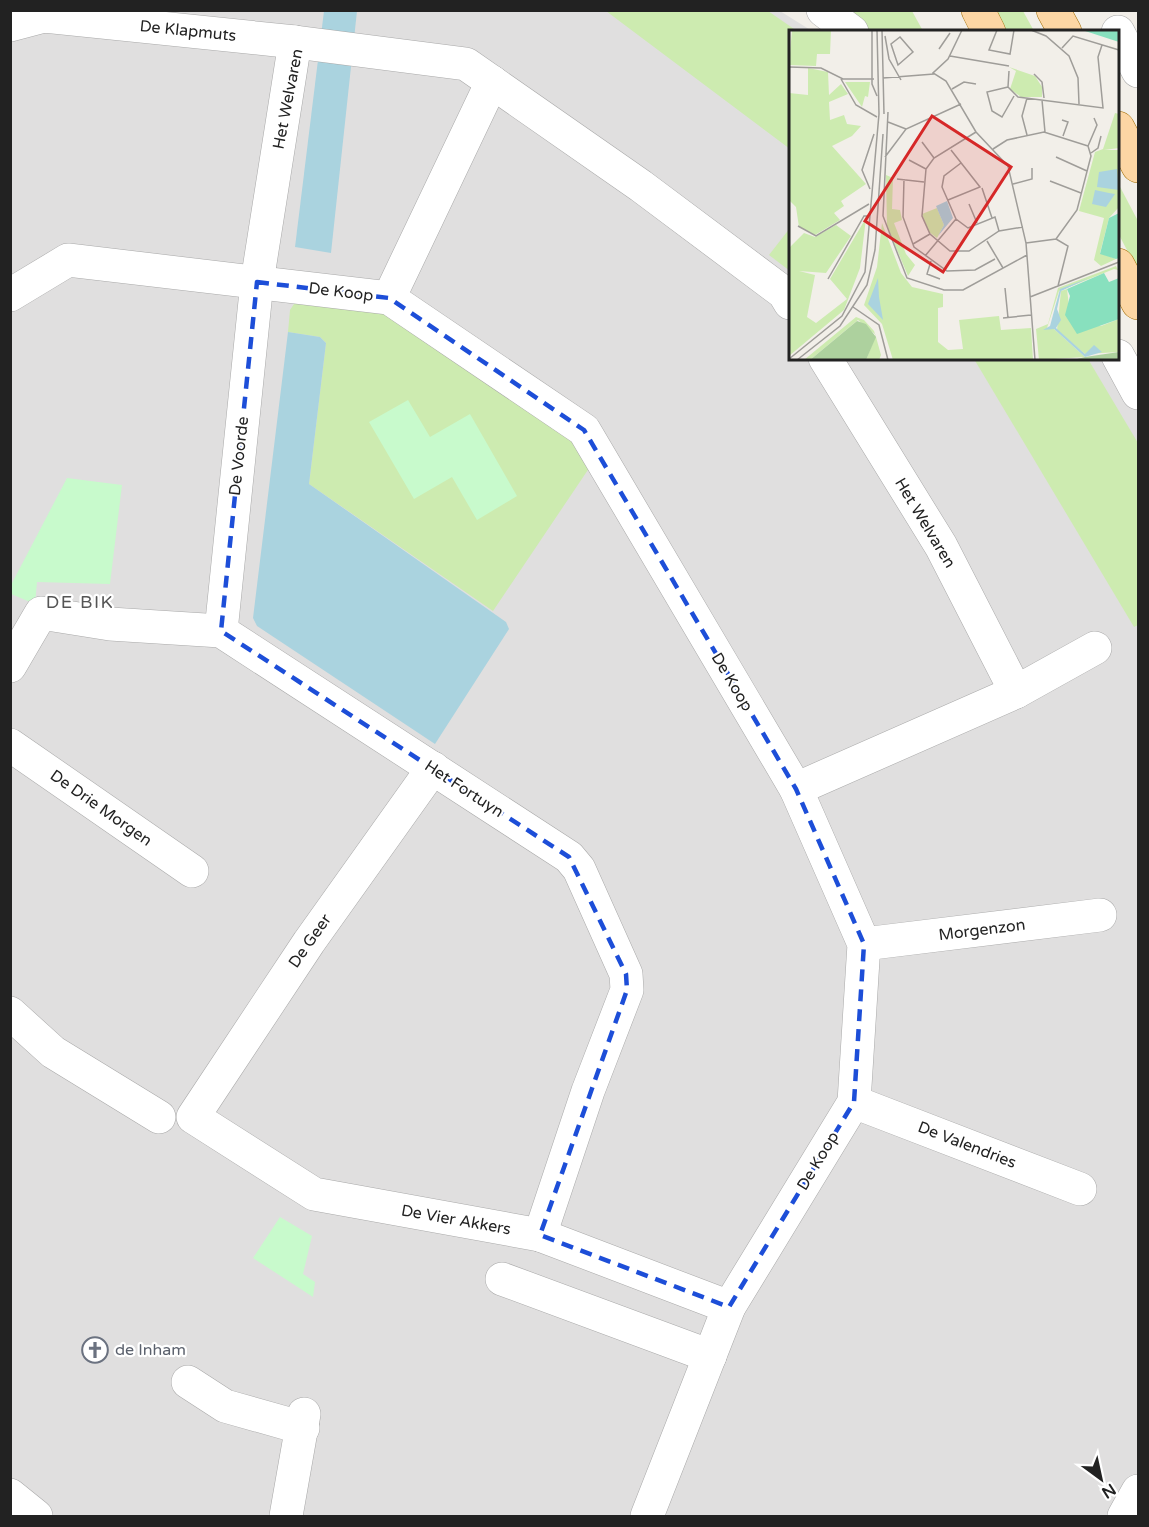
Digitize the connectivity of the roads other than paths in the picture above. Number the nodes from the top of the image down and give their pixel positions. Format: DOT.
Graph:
graph roads {
  1 [pos="823,10"];
  2 [pos="978,10"];
  3 [pos="1053,10"];
  4 [pos="1106,10"];
  5 [pos="194,21"];
  6 [pos="10,25"];
  7 [pos="849,30"];
  8 [pos="988,30"];
  9 [pos="1064,30"];
  10 [pos="1116,30"];
  11 [pos="1119,36"];
  12 [pos="295,42"];
  13 [pos="1138,71"];
  14 [pos="492,82"];
  15 [pos="1119,130"];
  16 [pos="1138,166"];
  17 [pos="1119,267"];
  18 [pos="257,282"];
  19 [pos="10,295"];
  20 [pos="389,298"];
  21 [pos="789,301"];
  22 [pos="1138,303"];
  23 [pos="1119,358"];
  24 [pos="826,360"];
  25 [pos="1138,393"];
  26 [pos="221,630"];
  27 [pos="1095,648"];
  28 [pos="10,666"];
  29 [pos="1016,692"];
  30 [pos="10,745"];
  31 [pos="433,768"];
  32 [pos="796,789"];
  33 [pos="192,871"];
  34 [pos="1100,915"];
  35 [pos="864,944"];
  36 [pos="10,1013"];
  37 [pos="854,1102"];
  38 [pos="193,1117"];
  39 [pos="159,1118"];
  40 [pos="1080,1189"];
  41 [pos="540,1235"];
  42 [pos="587,1253"];
  43 [pos="502,1279"];
  44 [pos="572,1304"];
  45 [pos="729,1307"];
  46 [pos="710,1356"];
  47 [pos="188,1382"];
  48 [pos="1138,1491"];
  49 [pos="10,1495"];
  50 [pos="36,1516"];
  51 [pos="286,1516"];
  52 [pos="647,1516"];
  53 [pos="1124,1516"];
  1 -- 7 [label="street"];
  2 -- 8 [label="main road"];
  3 -- 9 [label="main road"];
  4 -- 10 [label="street"];
  5 -- 6 [label="street, De Klapmuts"];
  5 -- 12 [label="street, De Klapmuts"];
  11 -- 13 [label="street"];
  12 -- 14 [label="street, Het Welvaren"];
  12 -- 18 [label="street, Het Welvaren"];
  14 -- 20 [label="street"];
  14 -- 21 [label="street, Het Welvaren"];
  15 -- 16 [label="main road"];
  17 -- 22 [label="main road"];
  18 -- 19 [label="street, De Koop"];
  18 -- 20 [label="street, De Koop"];
  18 -- 26 [label="street, De Voorde"];
  20 -- 32 [label="street, De Koop"];
  23 -- 25 [label="street"];
  24 -- 29 [label="street, Het Welvaren"];
  26 -- 28 [label="street, Het Fortuyn"];
  26 -- 31 [label="street, Het Fortuyn"];
  27 -- 29 [label="street"];
  29 -- 32 [label="street"];
  30 -- 33 [label="street, De Drie Morgen"];
  31 -- 38 [label="street, De Geer"];
  31 -- 41 [label="street, Het Fortuyn"];
  32 -- 35 [label="street, De Koop"];
  34 -- 35 [label="street, Morgenzon"];
  35 -- 37 [label="street, De Koop"];
  36 -- 39 [label="street"];
  37 -- 40 [label="street, De Valendries"];
  37 -- 45 [label="street, De Koop"];
  38 -- 41 [label="street, De Vier Akkers"];
  41 -- 42 [label="street, De Vier Akkers"];
  42 -- 44 [label="street"];
  42 -- 45 [label="street, De Vier Akkers"];
  43 -- 44 [label="street"];
  44 -- 46 [label="street"];
  45 -- 46 [label="street, De Koop"];
  46 -- 52 [label="street, De Koop"];
  47 -- 51 [label="street"];
  48 -- 53 [label="street"];
  49 -- 50 [label="street"];
}
